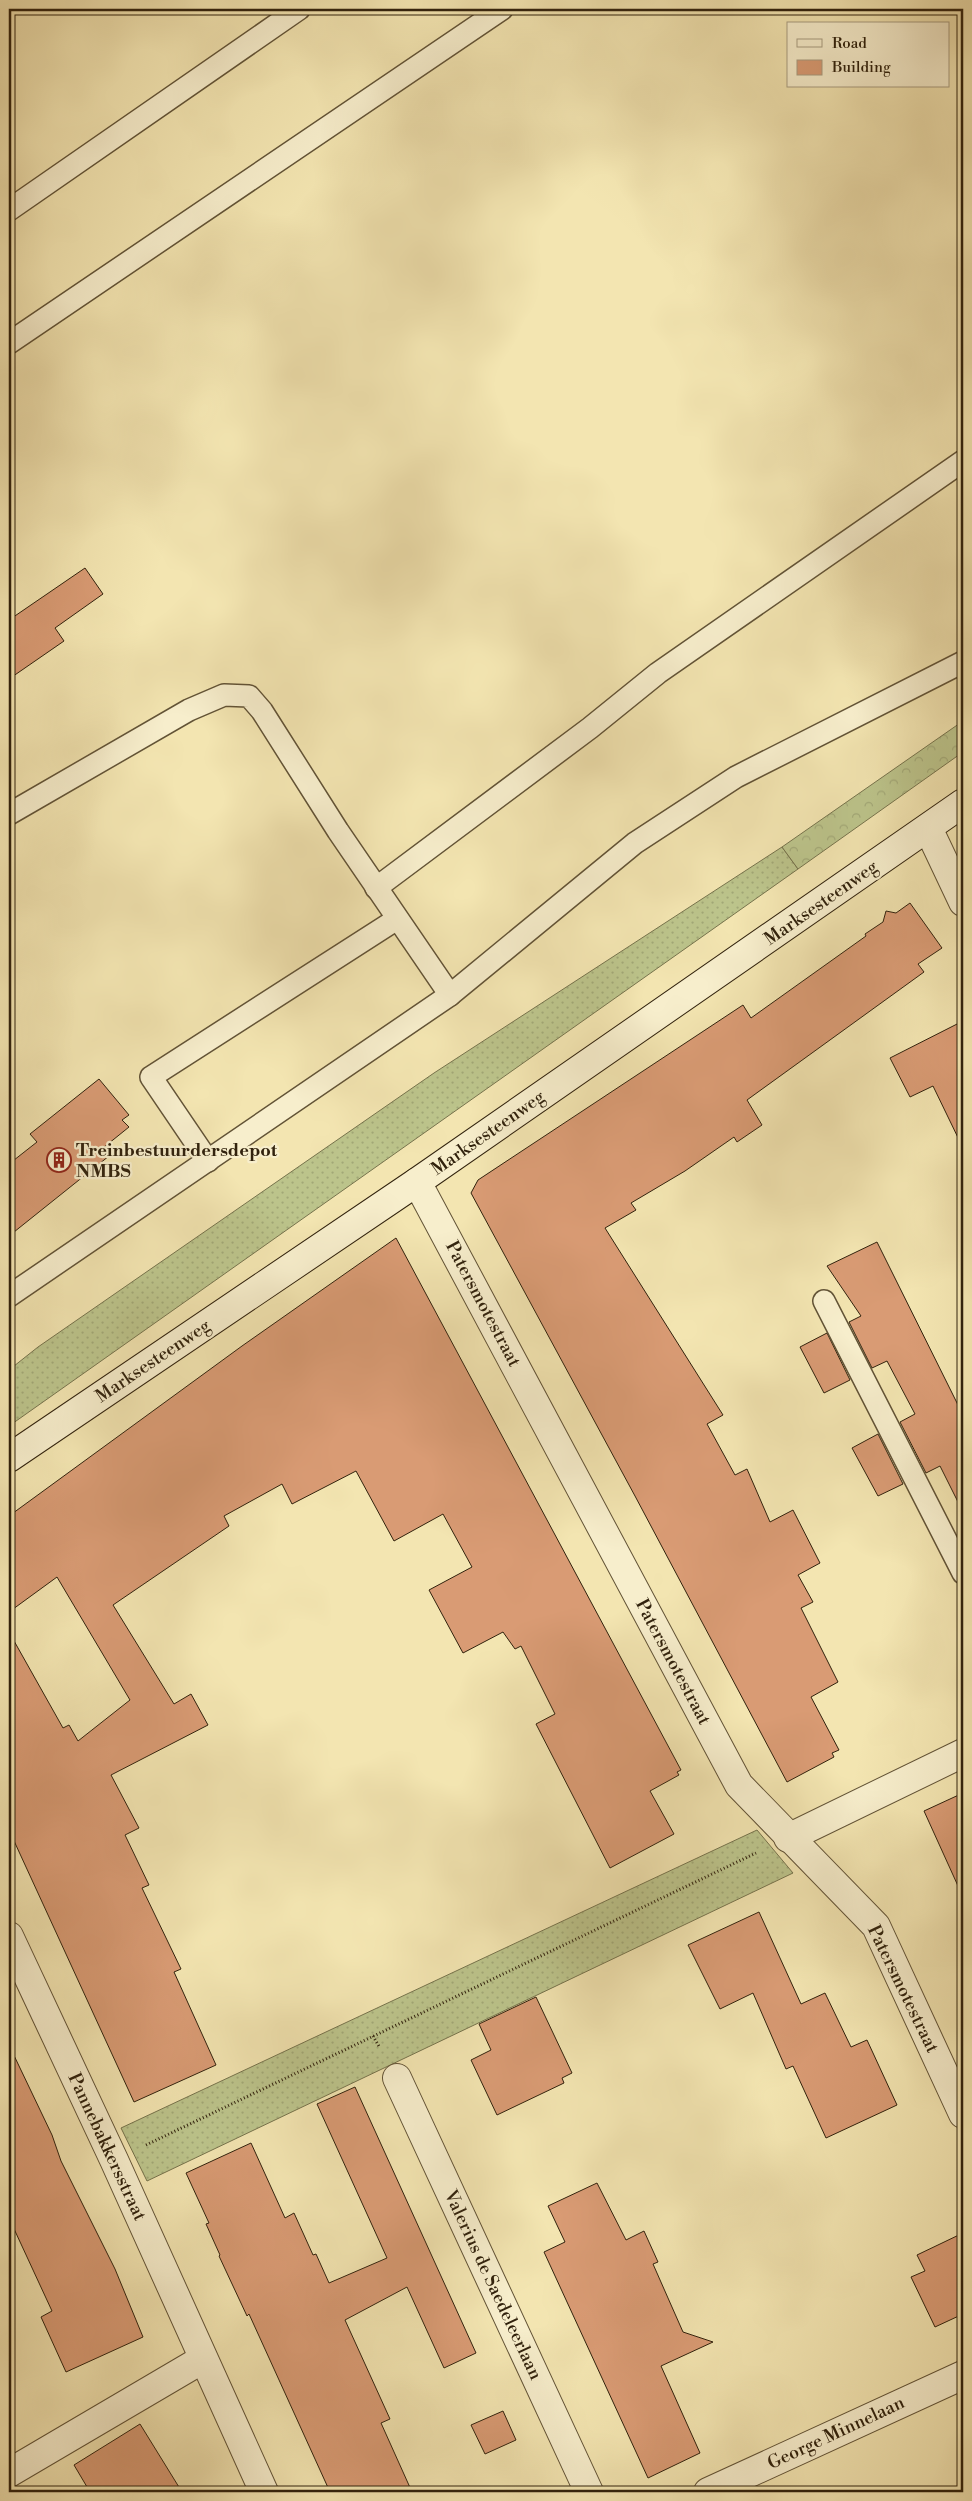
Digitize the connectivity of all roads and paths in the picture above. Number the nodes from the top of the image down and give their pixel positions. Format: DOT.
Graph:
graph roads {
  1 [pos="298,9"];
  2 [pos="502,9"];
  3 [pos="9,210"];
  4 [pos="9,343"];
  5 [pos="963,461"];
  6 [pos="963,662"];
  7 [pos="963,803"];
  8 [pos="9,814"];
  9 [pos="928,828"];
  10 [pos="376,888"];
  11 [pos="963,902"];
  12 [pos="397,919"];
  13 [pos="450,995"];
  14 [pos="208,1161"];
  15 [pos="417,1182"];
  16 [pos="9,1296"];
  17 [pos="824,1301"];
  18 [pos="9,1458"];
  19 [pos="963,1572"];
  20 [pos="963,1752"];
  21 [pos="788,1838"];
  22 [pos="9,1936"];
  23 [pos="397,2078"];
  24 [pos="963,2114"];
  25 [pos="114,2160"];
  26 [pos="203,2359"];
  27 [pos="963,2374"];
  28 [pos="9,2473"];
  29 [pos="264,2492"];
  30 [pos="589,2492"];
  31 [pos="708,2492"];
  1 -- 3 [label="lane"];
  2 -- 4 [label="lane"];
  5 -- 10 [label="lane"];
  6 -- 13 [label="lane"];
  7 -- 9 [label="street, Marksesteenweg"];
  8 -- 10 [label="lane"];
  9 -- 11 [label="street"];
  9 -- 15 [label="street, Marksesteenweg"];
  10 -- 12 [label="lane"];
  12 -- 13 [label="lane"];
  12 -- 14 [label="lane"];
  13 -- 14 [label="lane"];
  14 -- 16 [label="lane"];
  15 -- 18 [label="street, Marksesteenweg"];
  15 -- 21 [label="street, Patersmotestraat"];
  17 -- 19 [label="lane"];
  20 -- 21 [label="street"];
  21 -- 24 [label="street, Patersmotestraat"];
  21 -- 25 [label="path"];
  22 -- 25 [label="street, Pannebakkersstraat"];
  23 -- 30 [label="street, Valerius de Saedeleerlaan"];
  25 -- 26 [label="street, Pannebakkersstraat"];
  26 -- 28 [label="street"];
  26 -- 29 [label="street, Pannebakkersstraat"];
  27 -- 31 [label="street, George Minnelaan"];
}
